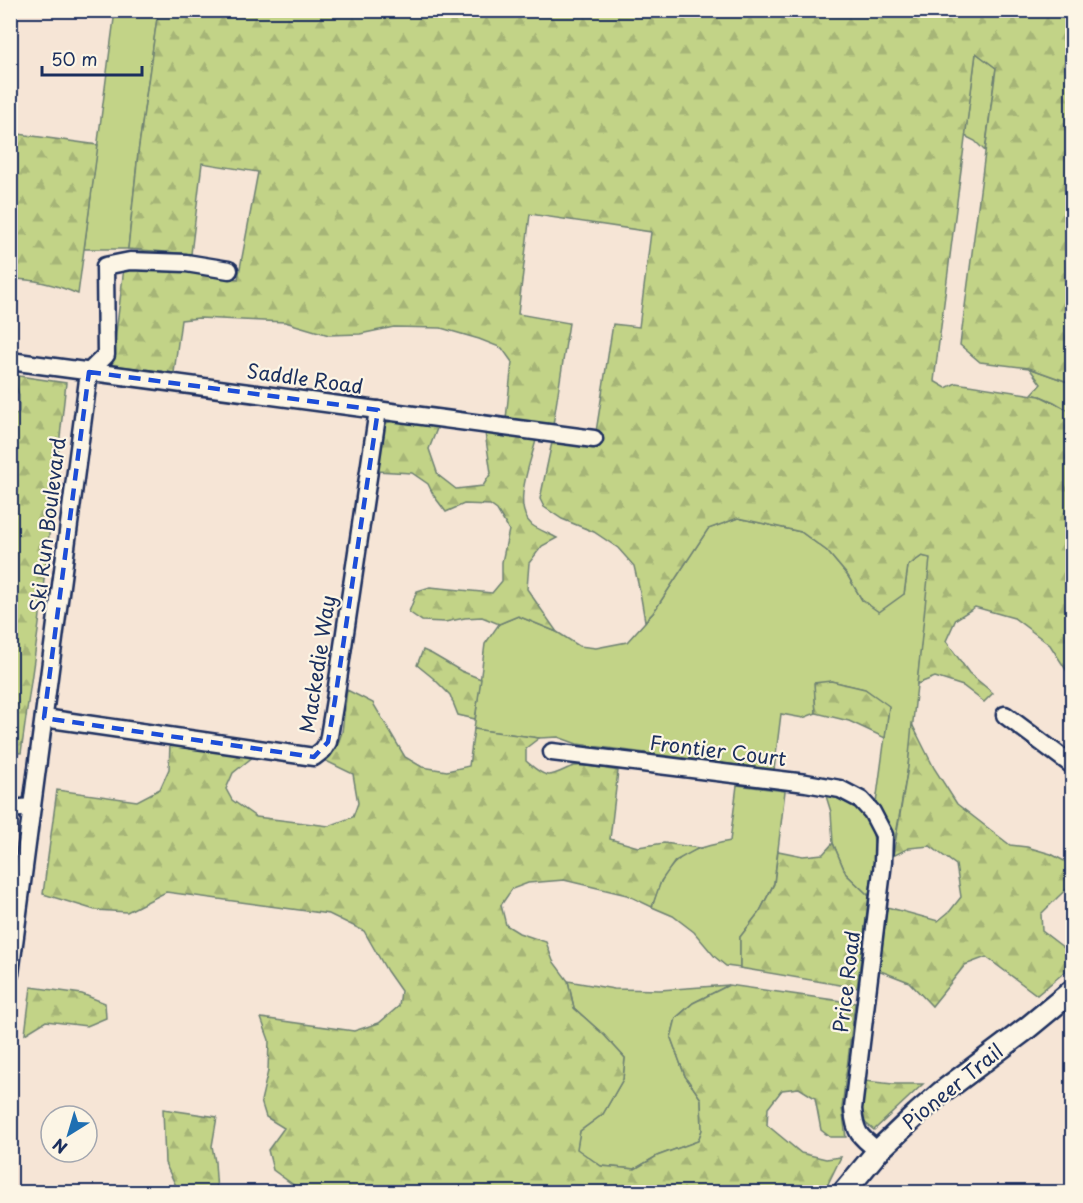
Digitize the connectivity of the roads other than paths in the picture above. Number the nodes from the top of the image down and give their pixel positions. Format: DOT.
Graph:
graph roads {
  1 [pos="230,270"];
  2 [pos="10,362"];
  3 [pos="89,372"];
  4 [pos="378,410"];
  5 [pos="594,440"];
  6 [pos="1005,715"];
  7 [pos="44,718"];
  8 [pos="552,752"];
  9 [pos="1072,765"];
  10 [pos="32,807"];
  11 [pos="10,809"];
  12 [pos="872,812"];
  13 [pos="10,974"];
  14 [pos="1072,991"];
  15 [pos="878,1151"];
  16 [pos="844,1192"];
  1 -- 3 [label="street, Ski Run Boulevard"];
  2 -- 3 [label="street, Saddle Road"];
  3 -- 4 [label="street, Saddle Road"];
  3 -- 7 [label="street, Ski Run Boulevard"];
  4 -- 5 [label="street, Saddle Road"];
  4 -- 7 [label="street, Mackedie Way"];
  6 -- 9 [label="street"];
  7 -- 10 [label="street, Ski Run Boulevard"];
  8 -- 12 [label="street, Frontier Court"];
  10 -- 11 [label="street"];
  10 -- 13 [label="street, Ski Run Boulevard"];
  12 -- 15 [label="street, Price Road"];
  14 -- 15 [label="main road, Pioneer Trail"];
  15 -- 16 [label="main road, Pioneer Trail"];
}
